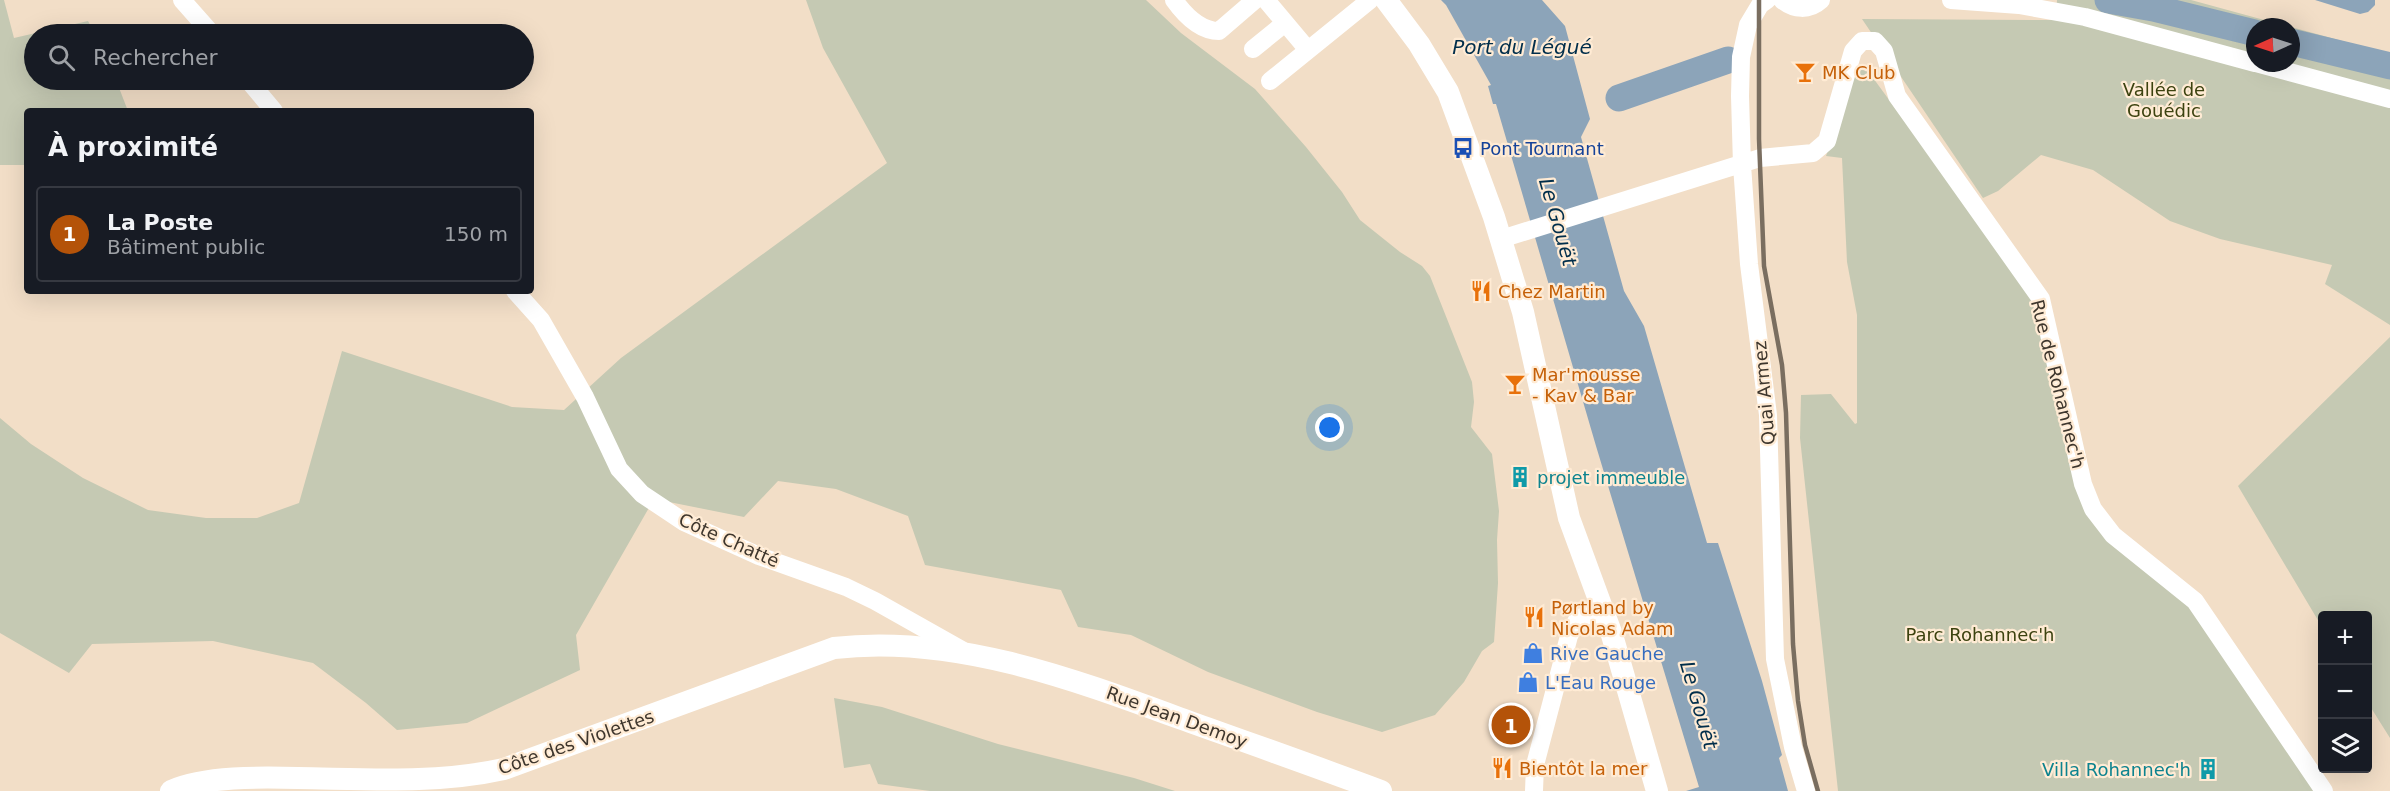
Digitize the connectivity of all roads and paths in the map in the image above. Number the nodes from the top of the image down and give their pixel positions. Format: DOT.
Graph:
graph roads {
  1 [pos="182,0"];
  2 [pos="1174,0"];
  3 [pos="1256,0"];
  4 [pos="1266,0"];
  5 [pos="1370,0"];
  6 [pos="1386,0"];
  7 [pos="1767,0"];
  8 [pos="1782,0"];
  9 [pos="1821,0"];
  10 [pos="1951,0"];
  11 [pos="1285,23"];
  12 [pos="203,24"];
  13 [pos="1253,49"];
  14 [pos="1308,50"];
  15 [pos="2246,60"];
  16 [pos="2290,72"];
  17 [pos="1270,81"];
  18 [pos="256,90"];
  19 [pos="2390,99"];
  20 [pos="271,108"];
  21 [pos="1742,165"];
  22 [pos="1501,239"];
  23 [pos="518,294"];
  24 [pos="1603,612"];
  25 [pos="970,655"];
  26 [pos="171,791"];
  27 [pos="1381,791"];
  28 [pos="1534,791"];
  29 [pos="1657,791"];
  30 [pos="1806,791"];
  31 [pos="2324,791"];
  1 -- 12 [label="street"];
  2 -- 3 [label="street"];
  4 -- 11 [label="street"];
  5 -- 14 [label="street"];
  6 -- 22 [label="street"];
  7 -- 21 [label="street, Quai Armez"];
  8 -- 9 [label="street"];
  10 -- 15 [label="street"];
  11 -- 13 [label="street"];
  11 -- 14 [label="street"];
  14 -- 17 [label="street"];
  16 -- 19 [label="street"];
  18 -- 20 [label="street"];
  21 -- 22 [label="street"];
  21 -- 30 [label="street, Quai Armez"];
  21 -- 31 [label="street, Rue de Rohannec'h"];
  22 -- 24 [label="street"];
  23 -- 25 [label="street, Côte Chatté"];
  24 -- 28 [label="street"];
  24 -- 29 [label="street"];
  25 -- 26 [label="street, Côte des Violettes"];
  25 -- 27 [label="street, Rue Jean Demoy"];
}
